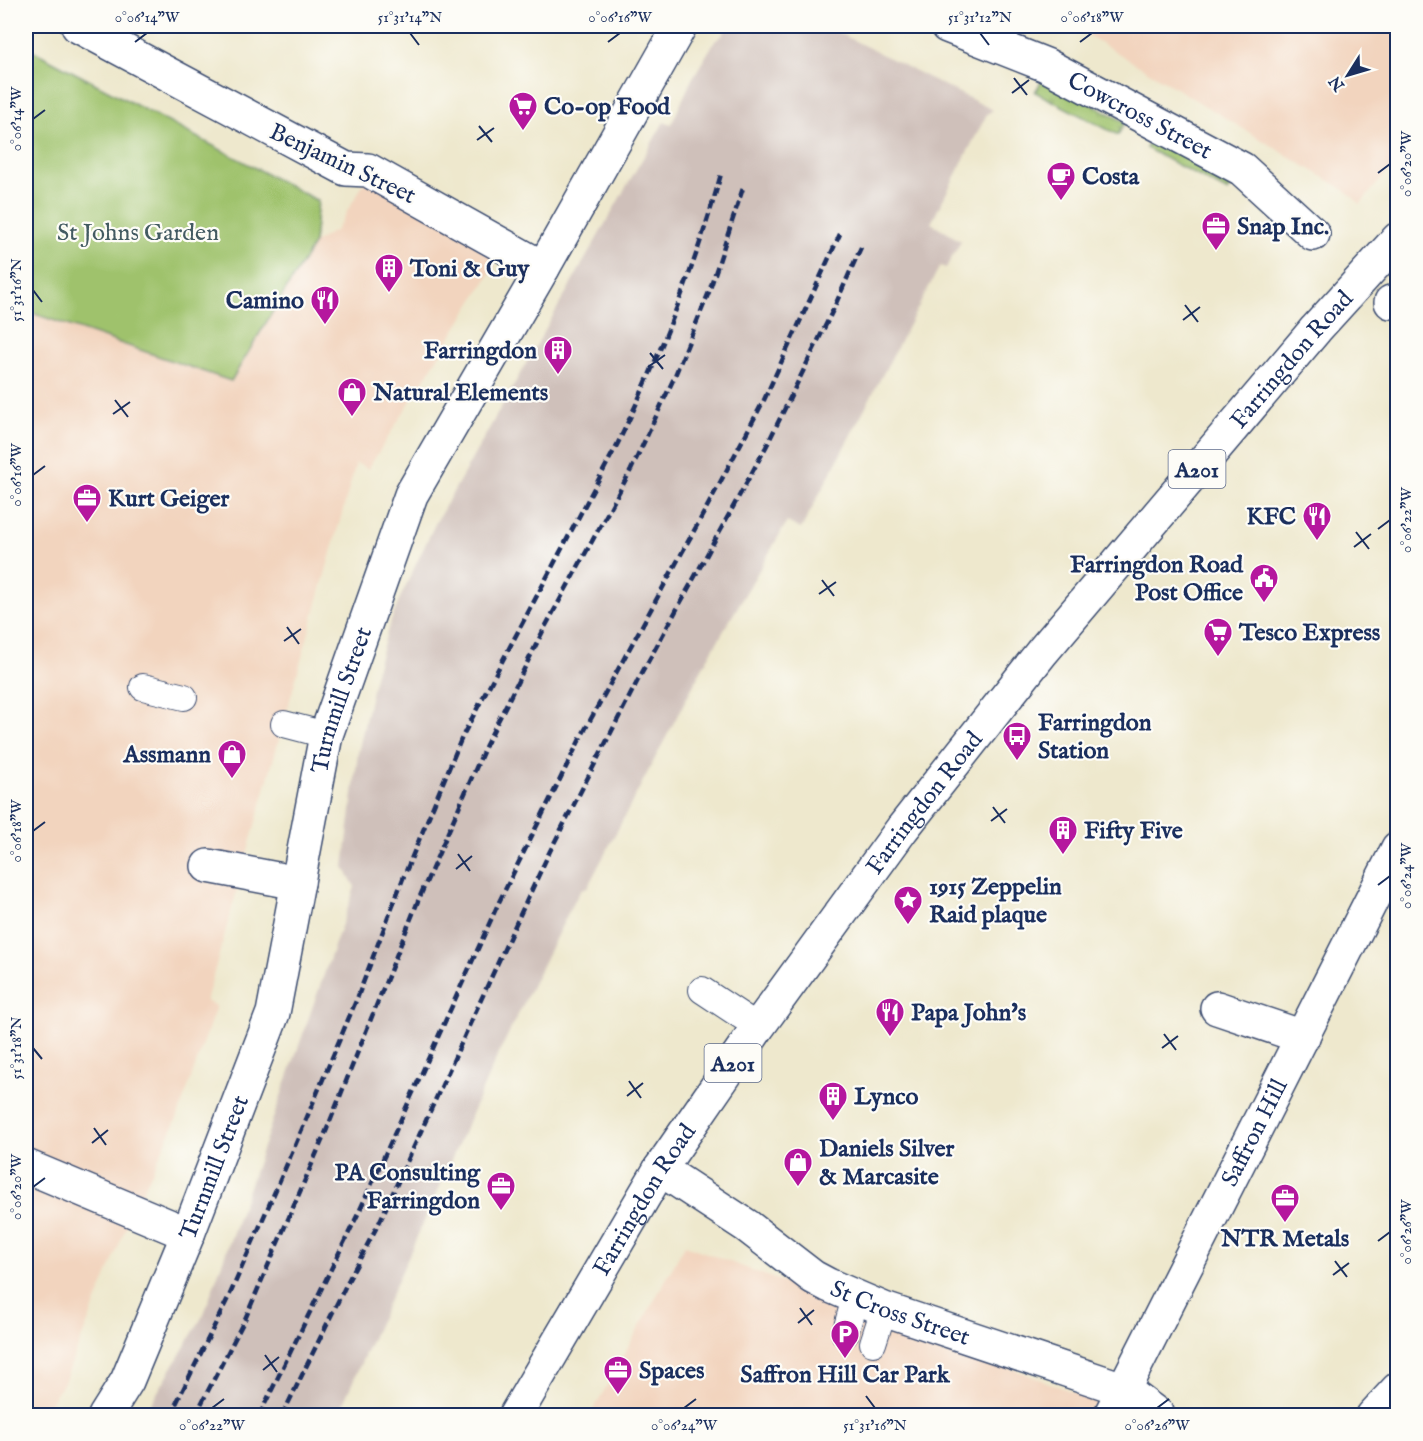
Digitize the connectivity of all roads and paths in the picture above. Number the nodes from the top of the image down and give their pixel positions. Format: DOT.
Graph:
graph roads {
  1 [pos="78,26"];
  2 [pos="680,26"];
  3 [pos="948,26"];
  4 [pos="1313,234"];
  5 [pos="1398,239"];
  6 [pos="543,268"];
  7 [pos="143,687"];
  8 [pos="184,698"];
  9 [pos="284,724"];
  10 [pos="326,735"];
  11 [pos="1398,848"];
  12 [pos="208,866"];
  13 [pos="298,883"];
  14 [pos="702,990"];
  15 [pos="1217,1008"];
  16 [pos="758,1027"];
  17 [pos="1303,1037"];
  18 [pos="26,1166"];
  19 [pos="660,1169"];
  20 [pos="188,1234"];
  21 [pos="869,1303"];
  22 [pos="845,1334"];
  23 [pos="873,1343"];
  24 [pos="1398,1389"];
  25 [pos="1117,1402"];
  26 [pos="105,1416"];
  27 [pos="515,1416"];
  28 [pos="1159,1416"];
  29 [pos="1373,1416"];
  1 -- 6 [label="street, Benjamin Street"];
  2 -- 6 [label="street, Turnmill Street"];
  3 -- 4 [label="street, Cowcross Street"];
  5 -- 16 [label="street, Farringdon Road / A201"];
  6 -- 10 [label="street, Turnmill Street"];
  7 -- 8 [label="lane"];
  9 -- 10 [label="lane"];
  10 -- 13 [label="street, Turnmill Street"];
  11 -- 17 [label="street, Saffron Hill"];
  12 -- 13 [label="street"];
  13 -- 20 [label="street, Turnmill Street"];
  14 -- 16 [label="lane"];
  15 -- 17 [label="street"];
  16 -- 19 [label="street, Farringdon Road / A201"];
  17 -- 25 [label="street, Saffron Hill"];
  18 -- 20 [label="street"];
  19 -- 21 [label="street, St Cross Street"];
  19 -- 27 [label="street, Farringdon Road / A201"];
  20 -- 26 [label="street, Turnmill Street"];
  21 -- 22 [label="lane"];
  21 -- 23 [label="lane"];
  21 -- 25 [label="street, St Cross Street"];
  24 -- 29 [label="street"];
  25 -- 28 [label="street, St Cross Street"];
}
